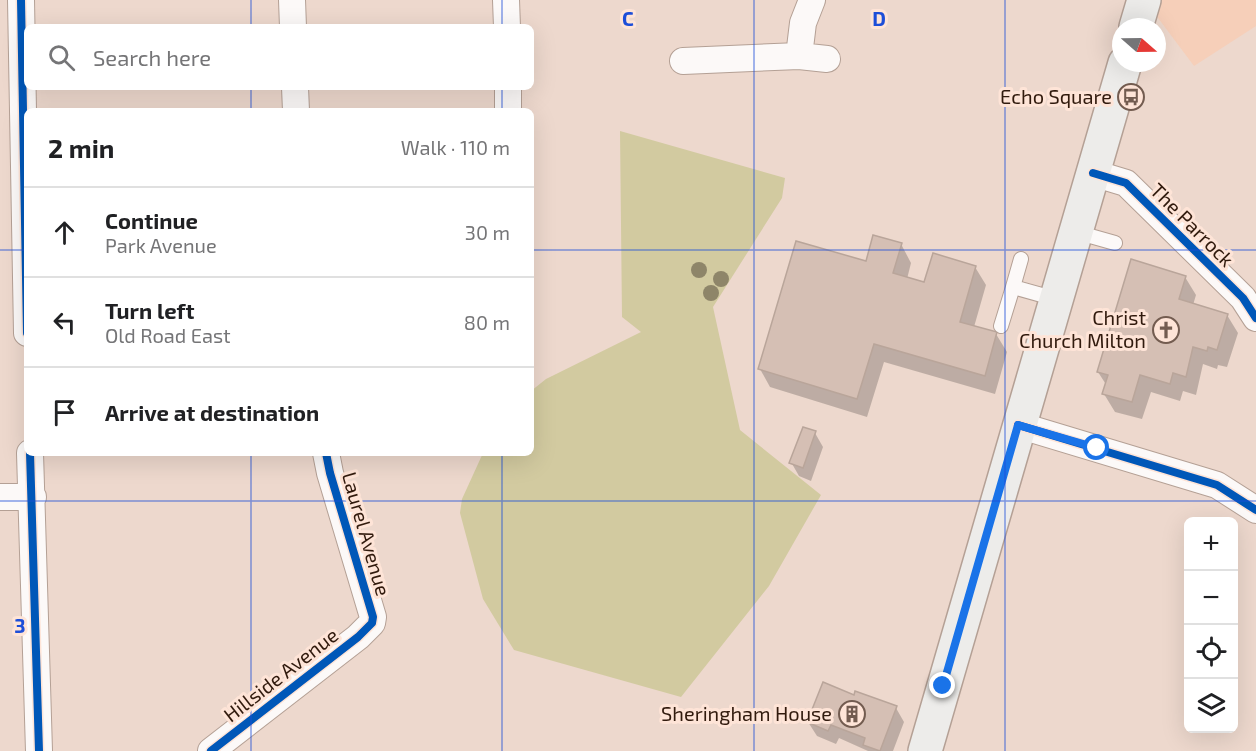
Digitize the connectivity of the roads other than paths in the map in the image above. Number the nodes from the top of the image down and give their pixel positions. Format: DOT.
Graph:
graph roads {
  1 [pos="21,0"];
  2 [pos="292,0"];
  3 [pos="506,0"];
  4 [pos="812,0"];
  5 [pos="1144,0"];
  6 [pos="1139,18"];
  7 [pos="293,24"];
  8 [pos="507,24"];
  9 [pos="799,56"];
  10 [pos="827,59"];
  11 [pos="683,61"];
  12 [pos="1122,72"];
  13 [pos="295,90"];
  14 [pos="508,90"];
  15 [pos="296,108"];
  16 [pos="508,108"];
  17 [pos="24,166"];
  18 [pos="1093,173"];
  19 [pos="1076,231"];
  20 [pos="1115,243"];
  21 [pos="1021,259"];
  22 [pos="1013,287"];
  23 [pos="1056,299"];
  24 [pos="1256,318"];
  25 [pos="1001,326"];
  26 [pos="1018,425"];
  27 [pos="30,456"];
  28 [pos="327,456"];
  29 [pos="0,497"];
  30 [pos="33,497"];
  31 [pos="1256,510"];
  32 [pos="371,624"];
  33 [pos="39,751"];
  34 [pos="211,751"];
  35 [pos="925,751"];
  1 -- 17 [label="street"];
  2 -- 7 [label="street"];
  3 -- 8 [label="street"];
  4 -- 9 [label="street"];
  5 -- 6 [label="main road"];
  9 -- 10 [label="street"];
  9 -- 11 [label="street"];
  12 -- 18 [label="main road"];
  13 -- 15 [label="street"];
  14 -- 16 [label="street"];
  18 -- 19 [label="main road"];
  18 -- 24 [label="street, The Parrock"];
  19 -- 20 [label="lane"];
  19 -- 23 [label="main road"];
  21 -- 22 [label="lane"];
  22 -- 23 [label="lane"];
  22 -- 25 [label="lane"];
  23 -- 26 [label="main road"];
  26 -- 31 [label="street"];
  26 -- 35 [label="main road"];
  27 -- 30 [label="street"];
  28 -- 32 [label="street, Laurel Avenue"];
  29 -- 30 [label="street"];
  30 -- 33 [label="street"];
  32 -- 34 [label="street, Hillside Avenue"];
}
